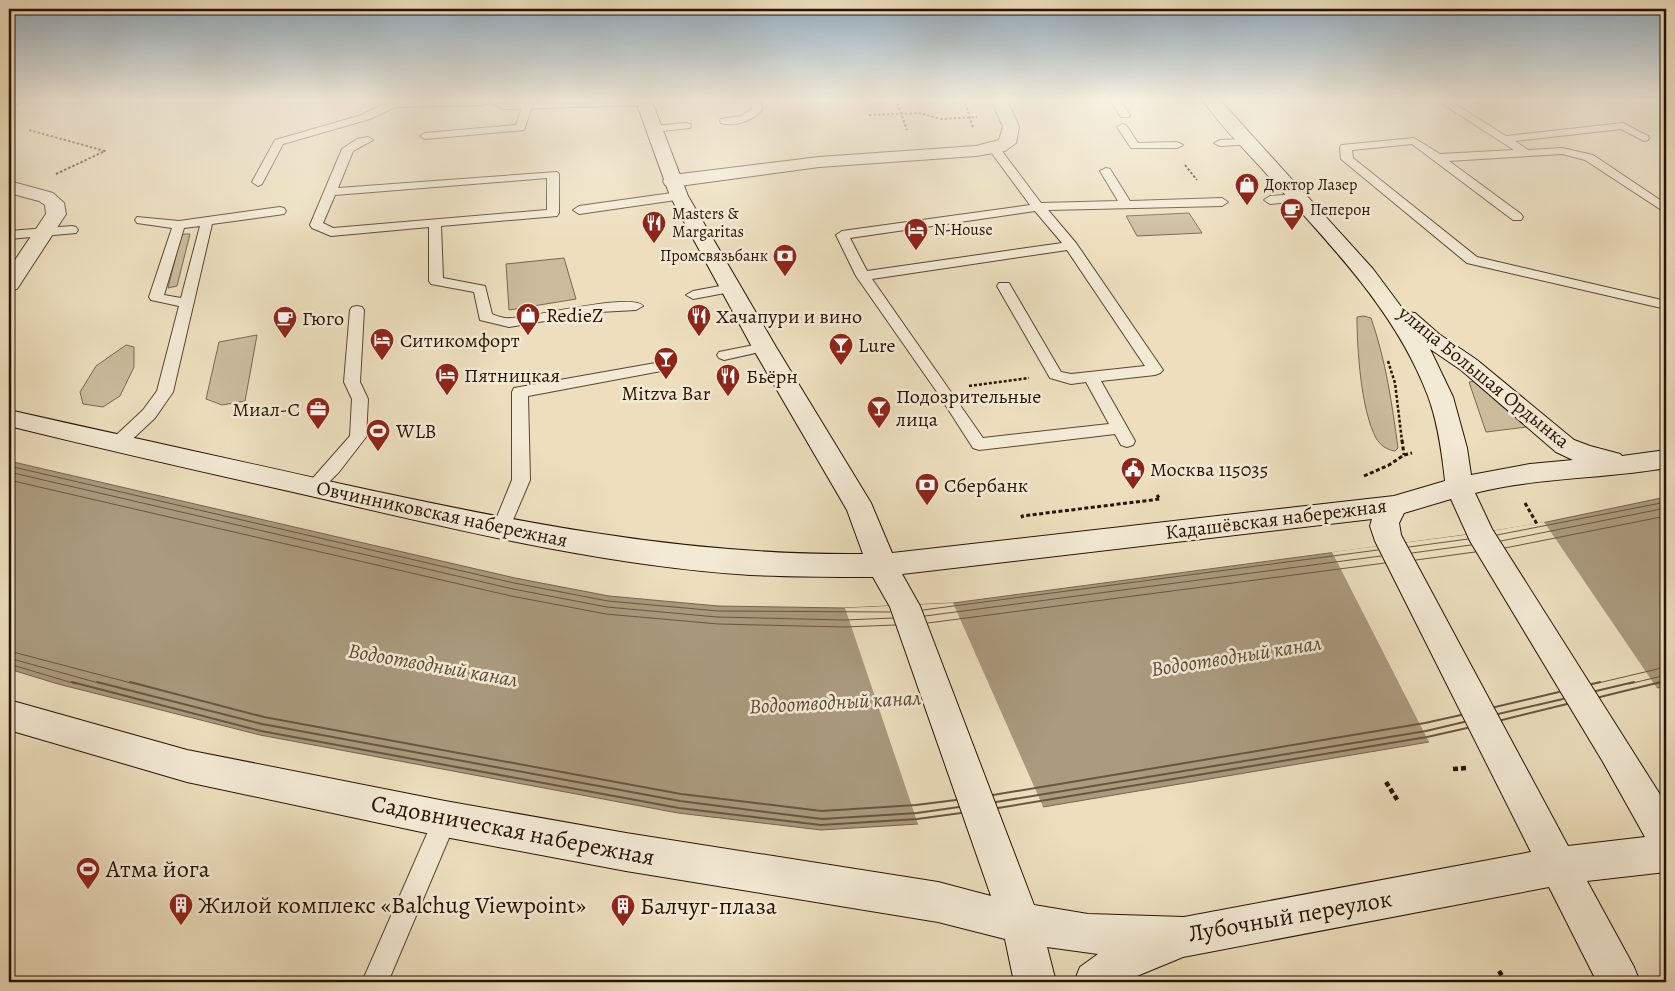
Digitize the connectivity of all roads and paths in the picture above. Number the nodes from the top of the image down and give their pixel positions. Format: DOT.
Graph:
graph roads {
  1 [pos="84,145"];
  2 [pos="277,145"];
  3 [pos="354,145"];
  4 [pos="659,145"];
  5 [pos="1001,145"];
  6 [pos="1134,145"];
  7 [pos="1164,145"];
  8 [pos="1173,145"];
  9 [pos="1250,145"];
  10 [pos="1366,145"];
  11 [pos="1420,145"];
  12 [pos="1514,145"];
  13 [pos="994,148"];
  14 [pos="1526,153"];
  15 [pos="1438,158"];
  16 [pos="1106,171"];
  17 [pos="258,182"];
  18 [pos="675,188"];
  19 [pos="15,189"];
  20 [pos="330,192"];
  21 [pos="1298,198"];
  22 [pos="1270,200"];
  23 [pos="1218,202"];
  24 [pos="1126,205"];
  25 [pos="1039,207"];
  26 [pos="1666,209"];
  27 [pos="579,210"];
  28 [pos="280,211"];
  29 [pos="1517,218"];
  30 [pos="141,220"];
  31 [pos="207,221"];
  32 [pos="435,223"];
  33 [pos="179,225"];
  34 [pos="72,230"];
  35 [pos="45,233"];
  36 [pos="9,235"];
  37 [pos="1070,246"];
  38 [pos="863,276"];
  39 [pos="9,284"];
  40 [pos="1004,286"];
  41 [pos="731,288"];
  42 [pos="1379,290"];
  43 [pos="693,295"];
  44 [pos="187,304"];
  45 [pos="1666,305"];
  46 [pos="636,306"];
  47 [pos="357,310"];
  48 [pos="764,347"];
  49 [pos="724,355"];
  50 [pos="1387,357"];
  51 [pos="667,366"];
  52 [pos="1055,375"];
  53 [pos="1091,377"];
  54 [pos="943,389"];
  55 [pos="9,418"];
  56 [pos="117,444"];
  57 [pos="1412,453"];
  58 [pos="1404,455"];
  59 [pos="1659,461"];
  60 [pos="1364,476"];
  61 [pos="314,487"];
  62 [pos="1458,487"];
  63 [pos="1157,495"];
  64 [pos="1521,496"];
  65 [pos="1394,506"];
  66 [pos="1022,516"];
  67 [pos="1538,524"];
  68 [pos="501,529"];
  69 [pos="882,565"];
  70 [pos="9,715"];
  71 [pos="1467,768"];
  72 [pos="1453,769"];
  73 [pos="1386,782"];
  74 [pos="1398,801"];
  75 [pos="444,819"];
  76 [pos="1666,838"];
  77 [pos="1666,853"];
  78 [pos="1558,866"];
  79 [pos="1021,924"];
  80 [pos="1184,937"];
  81 [pos="1499,971"];
  82 [pos="375,982"];
  83 [pos="1035,982"];
  84 [pos="1095,982"];
  85 [pos="1506,982"];
  86 [pos="1619,982"];
  1 -- 19 [label="path"];
  2 -- 17 [label="lane"];
  3 -- 20 [label="lane"];
  4 -- 18 [label="street"];
  5 -- 13 [label="street"];
  6 -- 7 [label="lane"];
  8 -- 23 [label="path"];
  9 -- 21 [label="street, улица Большая Ордынка"];
  10 -- 45 [label="lane"];
  11 -- 15 [label="lane"];
  12 -- 14 [label="lane"];
  13 -- 18 [label="street"];
  13 -- 25 [label="lane"];
  14 -- 15 [label="lane"];
  14 -- 26 [label="lane"];
  15 -- 29 [label="lane"];
  16 -- 24 [label="lane"];
  18 -- 27 [label="lane"];
  18 -- 41 [label="street"];
  19 -- 35 [label="street"];
  20 -- 32 [label="lane"];
  20 -- 32 [label="lane"];
  21 -- 22 [label="lane"];
  21 -- 42 [label="street, улица Большая Ордынка"];
  23 -- 24 [label="lane"];
  24 -- 25 [label="lane"];
  25 -- 37 [label="lane"];
  25 -- 38 [label="lane"];
  28 -- 31 [label="lane"];
  30 -- 33 [label="lane"];
  31 -- 33 [label="lane"];
  31 -- 44 [label="lane"];
  32 -- 46 [label="lane"];
  33 -- 44 [label="lane"];
  34 -- 35 [label="lane"];
  35 -- 36 [label="lane"];
  35 -- 39 [label="street"];
  37 -- 38 [label="lane"];
  37 -- 53 [label="lane"];
  38 -- 54 [label="lane"];
  40 -- 52 [label="lane"];
  41 -- 43 [label="lane"];
  41 -- 48 [label="street"];
  42 -- 59 [label="street, улица Большая Ордынка"];
  42 -- 62 [label="street, улица Большая Ордынка"];
  44 -- 56 [label="lane"];
  47 -- 61 [label="lane"];
  48 -- 49 [label="lane"];
  48 -- 69 [label="street"];
  50 -- 58 [label="path"];
  51 -- 68 [label="lane"];
  52 -- 53 [label="lane"];
  52 -- 54 [label="path"];
  53 -- 54 [label="lane"];
  55 -- 56 [label="street, Овчинниковская набережная"];
  56 -- 61 [label="street, Овчинниковская набережная"];
  57 -- 58 [label="path"];
  58 -- 60 [label="path"];
  59 -- 62 [label="street, Кадашёвская набережная"];
  61 -- 68 [label="street, Овчинниковская набережная"];
  62 -- 65 [label="street, Кадашёвская набережная"];
  62 -- 76 [label="street, улица Большая Ордынка"];
  63 -- 66 [label="path"];
  64 -- 67 [label="path"];
  65 -- 69 [label="street, Кадашёвская набережная"];
  65 -- 78 [label="street"];
  68 -- 69 [label="street, Овчинниковская набережная"];
  69 -- 79 [label="street"];
  70 -- 75 [label="street, Садовническая набережная"];
  71 -- 72 [label="path"];
  73 -- 74 [label="path"];
  75 -- 79 [label="street, Садовническая набережная"];
  75 -- 82 [label="lane"];
  77 -- 78 [label="street, Лубочный переулок"];
  78 -- 80 [label="street, Лубочный переулок"];
  78 -- 86 [label="street"];
  79 -- 80 [label="street, Лубочный переулок"];
  79 -- 83 [label="street"];
  80 -- 84 [label="street"];
  81 -- 85 [label="path"];
}
